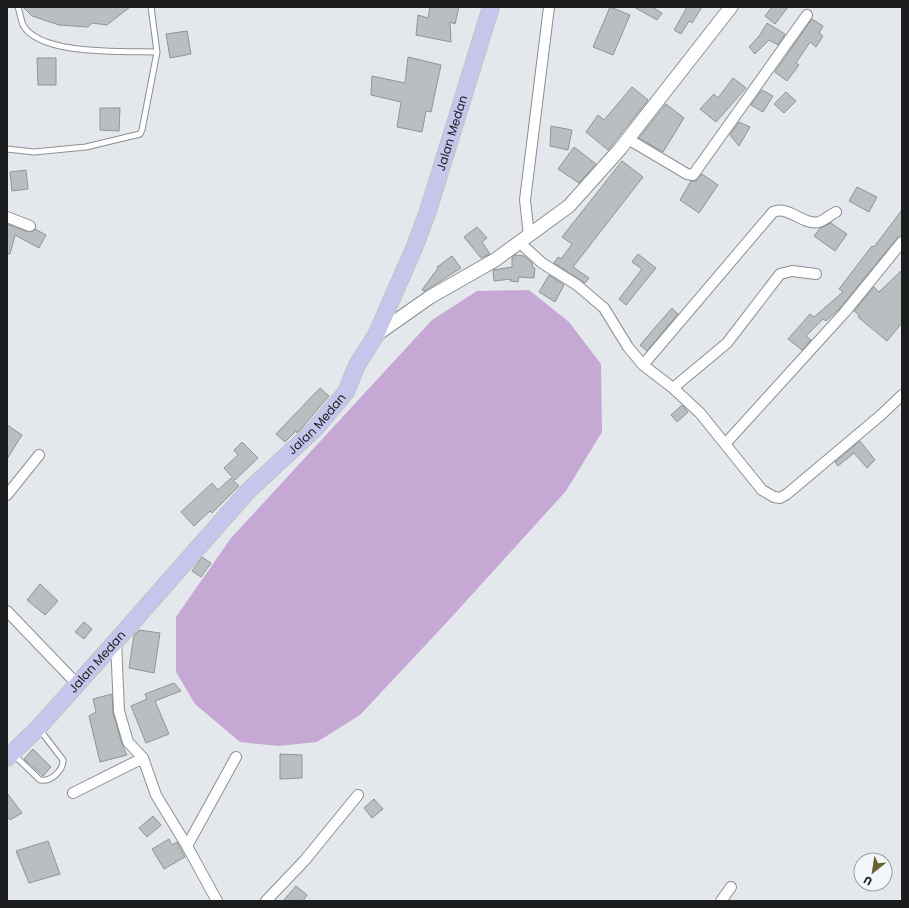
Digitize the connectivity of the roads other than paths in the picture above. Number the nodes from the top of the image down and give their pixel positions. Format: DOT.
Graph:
graph roads {
  1 [pos="18,7"];
  2 [pos="151,7"];
  3 [pos="491,7"];
  4 [pos="549,7"];
  5 [pos="731,7"];
  6 [pos="807,15"];
  7 [pos="157,52"];
  8 [pos="628,139"];
  9 [pos="7,149"];
  10 [pos="836,212"];
  11 [pos="7,217"];
  12 [pos="30,226"];
  13 [pos="524,239"];
  14 [pos="902,242"];
  15 [pos="816,274"];
  16 [pos="376,335"];
  17 [pos="643,365"];
  18 [pos="673,388"];
  19 [pos="902,395"];
  20 [pos="726,443"];
  21 [pos="39,455"];
  22 [pos="7,495"];
  23 [pos="7,610"];
  24 [pos="116,641"];
  25 [pos="76,684"];
  26 [pos="38,728"];
  27 [pos="10,756"];
  28 [pos="236,757"];
  29 [pos="143,758"];
  30 [pos="73,793"];
  31 [pos="358,795"];
  32 [pos="187,846"];
  33 [pos="731,887"];
  34 [pos="217,901"];
  35 [pos="266,901"];
  36 [pos="721,901"];
  1 -- 7 [label="lane"];
  2 -- 7 [label="lane"];
  3 -- 16 [label="main road, Jalan Medan"];
  4 -- 13 [label="street"];
  5 -- 8 [label="street"];
  6 -- 8 [label="street"];
  7 -- 9 [label="lane"];
  8 -- 13 [label="street"];
  10 -- 17 [label="street"];
  11 -- 12 [label="street"];
  13 -- 16 [label="street"];
  13 -- 17 [label="street"];
  14 -- 20 [label="street"];
  15 -- 18 [label="street"];
  16 -- 24 [label="main road, Jalan Medan"];
  17 -- 18 [label="street"];
  18 -- 20 [label="street"];
  19 -- 20 [label="street"];
  21 -- 22 [label="street"];
  23 -- 25 [label="street"];
  24 -- 25 [label="main road, Jalan Medan"];
  24 -- 29 [label="street"];
  25 -- 26 [label="main road, Jalan Medan"];
  26 -- 27 [label="main road, Jalan Medan"];
  26 -- 27 [label="lane"];
  28 -- 32 [label="street"];
  29 -- 30 [label="street"];
  29 -- 32 [label="street"];
  31 -- 35 [label="street"];
  32 -- 34 [label="street"];
  33 -- 36 [label="street"];
}
